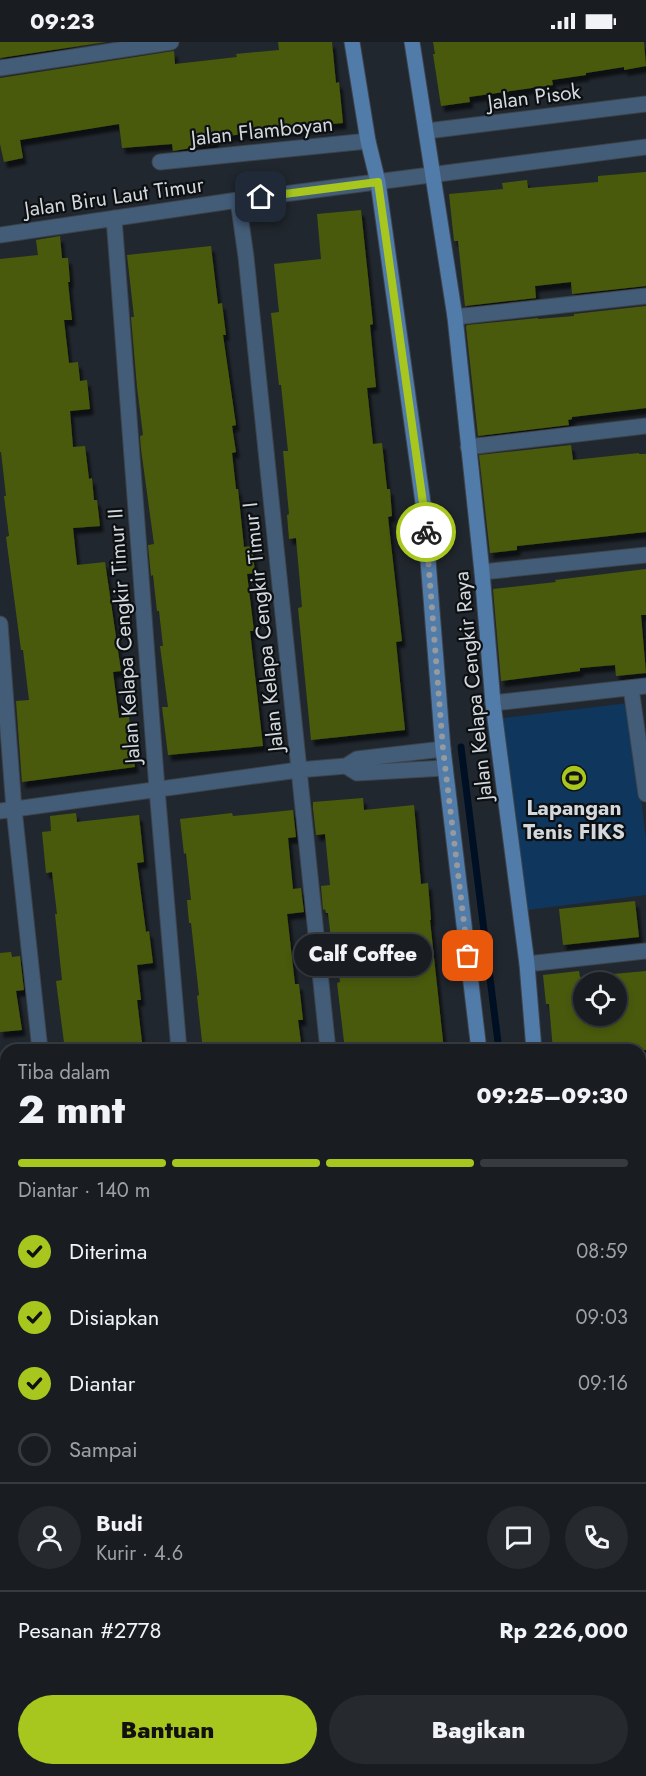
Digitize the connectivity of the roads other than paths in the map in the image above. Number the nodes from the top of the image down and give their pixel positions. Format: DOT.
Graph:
graph roads {
  1 [pos="171,42"];
  2 [pos="352,42"];
  3 [pos="412,42"];
  4 [pos="0,68"];
  5 [pos="646,104"];
  6 [pos="427,132"];
  7 [pos="369,145"];
  8 [pos="646,147"];
  9 [pos="160,162"];
  10 [pos="434,175"];
  11 [pos="377,178"];
  12 [pos="238,200"];
  13 [pos="114,218"];
  14 [pos="0,235"];
  15 [pos="646,296"];
  16 [pos="455,317"];
  17 [pos="646,426"];
  18 [pos="468,447"];
  19 [pos="646,555"];
  20 [pos="482,572"];
  21 [pos="0,624"];
  22 [pos="639,687"];
  23 [pos="493,703"];
  24 [pos="443,749"];
  25 [pos="346,766"];
  26 [pos="445,768"];
  27 [pos="298,770"];
  28 [pos="157,789"];
  29 [pos="646,794"];
  30 [pos="7,810"];
  31 [pos="646,951"];
  32 [pos="527,964"];
  33 [pos="39,1044"];
  34 [pos="178,1044"];
  35 [pos="327,1044"];
  36 [pos="478,1044"];
  37 [pos="534,1044"];
  1 -- 4 [label="street"];
  2 -- 7 [label="street, Jalan Flamboyan"];
  3 -- 6 [label="street, Jalan Kelapa Cengkir Raya"];
  5 -- 6 [label="street, Jalan Pisok"];
  6 -- 10 [label="street, Jalan Kelapa Cengkir Raya"];
  7 -- 9 [label="street, Jalan Flamboyan"];
  7 -- 11 [label="street, Jalan Flamboyan"];
  8 -- 10 [label="street, Jalan Biru Laut Timur"];
  10 -- 11 [label="street, Jalan Biru Laut Timur"];
  10 -- 16 [label="street, Jalan Kelapa Cengkir Raya"];
  11 -- 12 [label="street, Jalan Biru Laut Timur"];
  11 -- 24 [label="street, Jalan Kelapa Cengkir Raya"];
  12 -- 13 [label="street, Jalan Biru Laut Timur"];
  12 -- 27 [label="street, Jalan Kelapa Cengkir Timur I"];
  13 -- 14 [label="street, Jalan Biru Laut Timur"];
  13 -- 28 [label="street, Jalan Kelapa Cengkir Timur II"];
  15 -- 16 [label="street"];
  16 -- 18 [label="street, Jalan Kelapa Cengkir Raya"];
  17 -- 18 [label="street"];
  18 -- 20 [label="street, Jalan Kelapa Cengkir Raya"];
  19 -- 20 [label="street"];
  20 -- 23 [label="street, Jalan Kelapa Cengkir Raya"];
  21 -- 30 [label="street"];
  22 -- 23 [label="street"];
  22 -- 29 [label="street"];
  23 -- 32 [label="street, Jalan Kelapa Cengkir Raya"];
  24 -- 25 [label="street, Jalan Kelapa Cengkir Raya"];
  24 -- 26 [label="street, Jalan Kelapa Cengkir Raya"];
  25 -- 26 [label="street, Jalan Kelapa Cengkir Raya"];
  25 -- 27 [label="street, Jalan Kelapa Cengkir Raya"];
  26 -- 36 [label="street, Jalan Kelapa Cengkir Raya"];
  27 -- 28 [label="street, Jalan Kelapa Cengkir Raya"];
  27 -- 35 [label="street, Jalan Kelapa Cengkir Timur I"];
  28 -- 30 [label="street, Jalan Kelapa Cengkir Raya"];
  28 -- 34 [label="street, Jalan Kelapa Cengkir Timur II"];
  30 -- 33 [label="street"];
  31 -- 32 [label="street"];
  32 -- 37 [label="street, Jalan Kelapa Cengkir Raya"];
}
